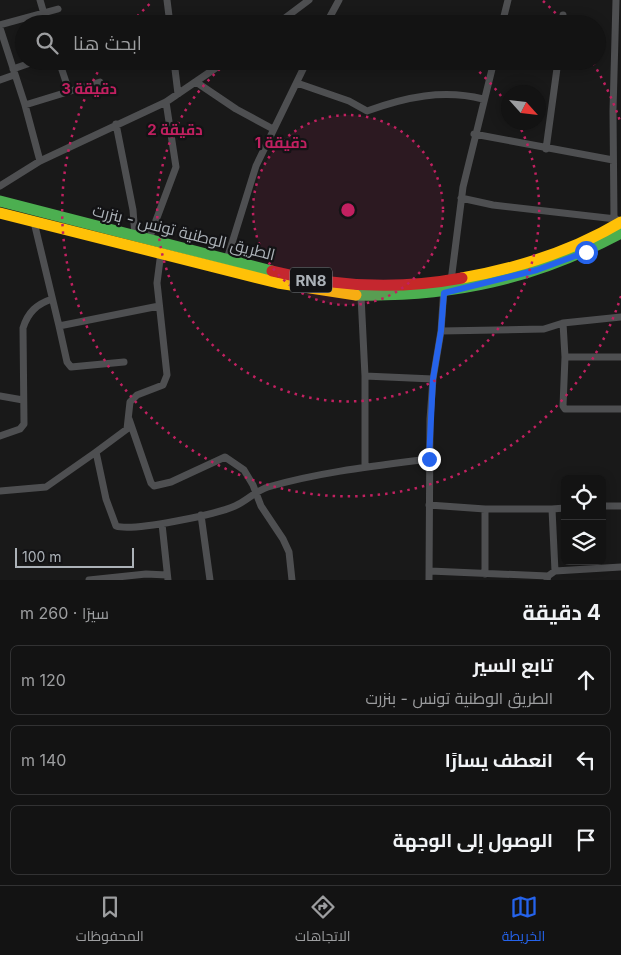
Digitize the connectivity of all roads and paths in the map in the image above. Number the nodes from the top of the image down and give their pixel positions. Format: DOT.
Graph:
graph roads {
  1 [pos="40,0"];
  2 [pos="167,0"];
  3 [pos="308,0"];
  4 [pos="339,0"];
  5 [pos="508,0"];
  6 [pos="616,0"];
  7 [pos="58,9"];
  8 [pos="43,12"];
  9 [pos="34,15"];
  10 [pos="44,15"];
  11 [pos="169,15"];
  12 [pos="289,15"];
  13 [pos="331,15"];
  14 [pos="504,15"];
  15 [pos="15,21"];
  16 [pos="0,26"];
  17 [pos="618,28"];
  18 [pos="18,70"];
  19 [pos="62,70"];
  20 [pos="175,70"];
  21 [pos="213,70"];
  22 [pos="303,70"];
  23 [pos="492,70"];
  24 [pos="557,70"];
  25 [pos="14,72"];
  26 [pos="618,72"];
  27 [pos="0,80"];
  28 [pos="100,82"];
  29 [pos="196,82"];
  30 [pos="296,83"];
  31 [pos="69,91"];
  32 [pos="178,94"];
  33 [pos="484,99"];
  34 [pos="166,102"];
  35 [pos="25,105"];
  36 [pos="116,124"];
  37 [pos="273,129"];
  38 [pos="474,134"];
  39 [pos="546,149"];
  40 [pos="613,160"];
  41 [pos="40,161"];
  42 [pos="0,186"];
  43 [pos="461,198"];
  44 [pos="0,201"];
  45 [pos="621,206"];
  46 [pos="0,213"];
  47 [pos="618,218"];
  48 [pos="34,222"];
  49 [pos="621,233"];
  50 [pos="135,236"];
  51 [pos="149,240"];
  52 [pos="161,252"];
  53 [pos="227,258"];
  54 [pos="447,281"];
  55 [pos="444,293"];
  56 [pos="361,296"];
  57 [pos="52,298"];
  58 [pos="159,306"];
  59 [pos="621,317"];
  60 [pos="563,322"];
  61 [pos="59,326"];
  62 [pos="441,331"];
  63 [pos="565,357"];
  64 [pos="621,357"];
  65 [pos="124,362"];
  66 [pos="365,376"];
  67 [pos="433,379"];
  68 [pos="0,396"];
  69 [pos="23,400"];
  70 [pos="621,410"];
  71 [pos="129,419"];
  72 [pos="0,436"];
  73 [pos="96,452"];
  74 [pos="429,459"];
  75 [pos="366,467"];
  76 [pos="0,491"];
  77 [pos="256,492"];
  78 [pos="428,505"];
  79 [pos="606,506"];
  80 [pos="621,506"];
  81 [pos="485,509"];
  82 [pos="561,509"];
  83 [pos="552,510"];
  84 [pos="201,515"];
  85 [pos="162,524"];
  86 [pos="621,567"];
  87 [pos="430,571"];
  88 [pos="555,571"];
  89 [pos="485,574"];
  90 [pos="168,577"];
  91 [pos="547,578"];
  92 [pos="89,580"];
  93 [pos="210,580"];
  94 [pos="292,580"];
  95 [pos="428,580"];
  1 -- 8 [label="street"];
  2 -- 11 [label="street"];
  3 -- 12 [label="street"];
  4 -- 13 [label="street"];
  5 -- 14 [label="street"];
  6 -- 17 [label="street"];
  7 -- 8 [label="street"];
  8 -- 9 [label="street"];
  8 -- 10 [label="street"];
  15 -- 16 [label="street"];
  16 -- 25 [label="street"];
  17 -- 26 [label="street"];
  18 -- 25 [label="street"];
  19 -- 31 [label="street"];
  20 -- 32 [label="street"];
  21 -- 29 [label="street"];
  22 -- 30 [label="street"];
  23 -- 33 [label="street"];
  24 -- 39 [label="street"];
  25 -- 27 [label="street"];
  25 -- 35 [label="street"];
  26 -- 40 [label="street"];
  28 -- 31 [label="street"];
  29 -- 32 [label="street"];
  29 -- 37 [label="street"];
  30 -- 33 [label="street"];
  30 -- 37 [label="street"];
  31 -- 35 [label="street"];
  32 -- 34 [label="street"];
  33 -- 38 [label="street"];
  34 -- 36 [label="street"];
  34 -- 51 [label="street"];
  35 -- 41 [label="street"];
  36 -- 41 [label="street"];
  36 -- 50 [label="street"];
  37 -- 53 [label="street"];
  38 -- 39 [label="street"];
  38 -- 43 [label="street"];
  39 -- 40 [label="street"];
  40 -- 47 [label="street"];
  41 -- 42 [label="street"];
  43 -- 47 [label="street"];
  43 -- 54 [label="street"];
  44 -- 50 [label="main road, الطريق الوطنية تونس - بنزرت / RN8"];
  45 -- 47 [label="street"];
  46 -- 48 [label="main road, الطريق الوطنية تونس - بنزرت / RN8"];
  47 -- 54 [label="main road, الطريق الوطنية تونس - بنزرت / RN8"];
  48 -- 52 [label="main road, الطريق الوطنية تونس - بنزرت / RN8"];
  48 -- 57 [label="street"];
  49 -- 55 [label="main road, الطريق الوطنية تونس - بنزرت / RN8"];
  50 -- 51 [label="main road, الطريق الوطنية تونس - بنزرت / RN8"];
  51 -- 53 [label="main road, الطريق الوطنية تونس - بنزرت / RN8"];
  52 -- 56 [label="main road, الطريق الوطنية تونس - بنزرت / RN8"];
  52 -- 58 [label="street"];
  53 -- 54 [label="main road, الطريق الوطنية تونس - بنزرت / RN8"];
  54 -- 55 [label="street"];
  55 -- 56 [label="main road, الطريق الوطنية تونس - بنزرت / RN8"];
  55 -- 62 [label="street"];
  56 -- 66 [label="street"];
  57 -- 61 [label="street"];
  57 -- 69 [label="street"];
  58 -- 61 [label="street"];
  58 -- 71 [label="street"];
  59 -- 60 [label="street"];
  60 -- 62 [label="street"];
  60 -- 63 [label="street"];
  61 -- 65 [label="street"];
  62 -- 67 [label="street"];
  63 -- 64 [label="street"];
  63 -- 70 [label="street"];
  66 -- 67 [label="street"];
  66 -- 75 [label="street"];
  67 -- 74 [label="street"];
  68 -- 69 [label="street"];
  69 -- 72 [label="street"];
  71 -- 73 [label="street"];
  71 -- 77 [label="street"];
  73 -- 76 [label="street"];
  73 -- 85 [label="street"];
  74 -- 75 [label="street"];
  74 -- 78 [label="street"];
  75 -- 77 [label="street"];
  77 -- 84 [label="street"];
  77 -- 94 [label="street"];
  78 -- 81 [label="street"];
  78 -- 87 [label="street"];
  79 -- 80 [label="street"];
  81 -- 83 [label="street"];
  81 -- 89 [label="street"];
  82 -- 83 [label="street"];
  83 -- 88 [label="street"];
  84 -- 85 [label="street"];
  84 -- 93 [label="street"];
  85 -- 90 [label="street"];
  86 -- 88 [label="street"];
  87 -- 89 [label="street"];
  87 -- 95 [label="street"];
  88 -- 91 [label="street"];
  89 -- 91 [label="street"];
  90 -- 92 [label="street"];
}
